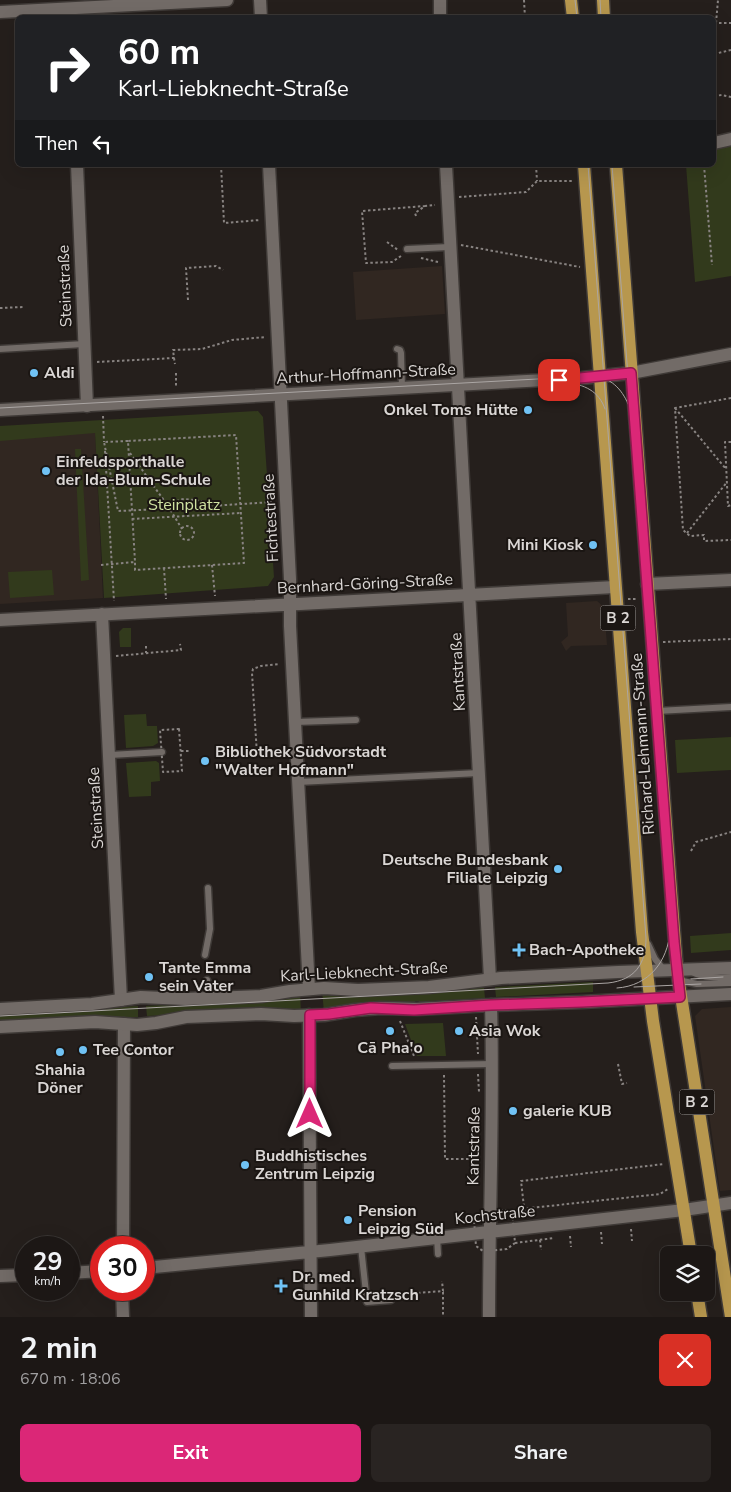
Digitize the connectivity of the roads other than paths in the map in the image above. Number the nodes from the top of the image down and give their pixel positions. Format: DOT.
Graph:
graph roads {
  1 [pos="227,0"];
  2 [pos="260,0"];
  3 [pos="440,0"];
  4 [pos="571,0"];
  5 [pos="603,0"];
  6 [pos="69,9"];
  7 [pos="0,12"];
  8 [pos="261,15"];
  9 [pos="440,15"];
  10 [pos="573,15"];
  11 [pos="604,15"];
  12 [pos="731,139"];
  13 [pos="716,142"];
  14 [pos="77,167"];
  15 [pos="269,167"];
  16 [pos="446,167"];
  17 [pos="584,167"];
  18 [pos="616,167"];
  19 [pos="449,245"];
  20 [pos="405,251"];
  21 [pos="84,344"];
  22 [pos="0,348"];
  23 [pos="397,349"];
  24 [pos="731,354"];
  25 [pos="631,373"];
  26 [pos="600,377"];
  27 [pos="458,385"];
  28 [pos="402,389"];
  29 [pos="280,395"];
  30 [pos="87,406"];
  31 [pos="0,410"];
  32 [pos="731,580"];
  33 [pos="647,584"];
  34 [pos="616,587"];
  35 [pos="470,595"];
  36 [pos="290,604"];
  37 [pos="109,614"];
  38 [pos="0,620"];
  39 [pos="731,707"];
  40 [pos="657,711"];
  41 [pos="356,720"];
  42 [pos="295,722"];
  43 [pos="162,752"];
  44 [pos="110,755"];
  45 [pos="479,773"];
  46 [pos="298,782"];
  47 [pos="208,888"];
  48 [pos="641,915"];
  49 [pos="206,955"];
  50 [pos="731,968"];
  51 [pos="647,971"];
  52 [pos="676,972"];
  53 [pos="731,977"];
  54 [pos="490,979"];
  55 [pos="207,980"];
  56 [pos="731,983"];
  57 [pos="309,989"];
  58 [pos="731,994"];
  59 [pos="680,997"];
  60 [pos="208,998"];
  61 [pos="650,998"];
  62 [pos="121,1000"];
  63 [pos="491,1005"];
  64 [pos="0,1009"];
  65 [pos="310,1015"];
  66 [pos="124,1024"];
  67 [pos="0,1028"];
  68 [pos="492,1064"];
  69 [pos="392,1066"];
  70 [pos="731,1203"];
  71 [pos="713,1205"];
  72 [pos="684,1210"];
  73 [pos="489,1232"];
  74 [pos="123,1236"];
  75 [pos="437,1237"];
  76 [pos="361,1246"];
  77 [pos="690,1246"];
  78 [pos="311,1252"];
  79 [pos="438,1254"];
  80 [pos="155,1267"];
  81 [pos="15,1275"];
  82 [pos="0,1276"];
  83 [pos="729,1294"];
  84 [pos="391,1300"];
  85 [pos="122,1301"];
  86 [pos="698,1301"];
  87 [pos="122,1317"];
  88 [pos="311,1317"];
  89 [pos="489,1317"];
  90 [pos="701,1317"];
  91 [pos="731,1317"];
  1 -- 6 [label="street"];
  2 -- 8 [label="street"];
  3 -- 9 [label="street"];
  4 -- 10 [label="main road"];
  5 -- 11 [label="main road"];
  6 -- 7 [label="street"];
  12 -- 13 [label="street"];
  14 -- 21 [label="street, Steinstraße"];
  15 -- 29 [label="street, Fichtestraße"];
  16 -- 19 [label="street, Kantstraße"];
  17 -- 26 [label="main road, Richard-Lehmann-Straße / B 2"];
  18 -- 25 [label="main road, Richard-Lehmann-Straße / B 2"];
  19 -- 20 [label="lane"];
  19 -- 27 [label="street, Kantstraße"];
  21 -- 22 [label="lane"];
  21 -- 30 [label="street, Steinstraße"];
  23 -- 28 [label="lane"];
  24 -- 25 [label="street, Arthur-Hoffmann-Straße"];
  25 -- 26 [label="street, Arthur-Hoffmann-Straße"];
  25 -- 33 [label="main road, Richard-Lehmann-Straße / B 2"];
  26 -- 27 [label="street, Arthur-Hoffmann-Straße"];
  26 -- 34 [label="main road, Richard-Lehmann-Straße / B 2"];
  27 -- 28 [label="street, Arthur-Hoffmann-Straße"];
  27 -- 35 [label="street, Kantstraße"];
  28 -- 29 [label="street, Arthur-Hoffmann-Straße"];
  29 -- 30 [label="street, Arthur-Hoffmann-Straße"];
  29 -- 36 [label="street, Fichtestraße"];
  30 -- 31 [label="street, Arthur-Hoffmann-Straße"];
  32 -- 33 [label="street"];
  33 -- 40 [label="main road, Richard-Lehmann-Straße / B 2"];
  34 -- 35 [label="street, Bernhard-Göring-Straße"];
  34 -- 48 [label="main road, Richard-Lehmann-Straße / B 2"];
  35 -- 36 [label="street, Bernhard-Göring-Straße"];
  35 -- 45 [label="street, Kantstraße"];
  36 -- 37 [label="street, Bernhard-Göring-Straße"];
  36 -- 42 [label="street, Fichtestraße"];
  37 -- 38 [label="street, Bernhard-Göring-Straße"];
  37 -- 44 [label="street, Steinstraße"];
  39 -- 40 [label="lane"];
  40 -- 52 [label="main road, Richard-Lehmann-Straße / B 2"];
  41 -- 42 [label="lane"];
  42 -- 46 [label="street, Fichtestraße"];
  43 -- 44 [label="lane"];
  44 -- 62 [label="street, Steinstraße"];
  45 -- 46 [label="lane"];
  45 -- 54 [label="street, Kantstraße"];
  46 -- 57 [label="street, Fichtestraße"];
  47 -- 49 [label="lane"];
  48 -- 51 [label="main road, Richard-Lehmann-Straße / B 2"];
  48 -- 52 [label="lane"];
  50 -- 52 [label="street, Karl-Liebknecht-Straße"];
  51 -- 52 [label="street, Karl-Liebknecht-Straße"];
  51 -- 54 [label="street, Karl-Liebknecht-Straße"];
  51 -- 61 [label="main road, Richard-Lehmann-Straße / B 2"];
  52 -- 53 [label="lane"];
  52 -- 56 [label="lane"];
  52 -- 59 [label="main road, Richard-Lehmann-Straße / B 2"];
  54 -- 57 [label="street, Karl-Liebknecht-Straße"];
  55 -- 60 [label="lane"];
  57 -- 60 [label="street, Karl-Liebknecht-Straße"];
  58 -- 59 [label="street"];
  59 -- 61 [label="street"];
  59 -- 71 [label="main road, Richard-Lehmann-Straße / B 2"];
  60 -- 62 [label="street, Karl-Liebknecht-Straße"];
  61 -- 63 [label="street"];
  61 -- 72 [label="main road, Richard-Lehmann-Straße / B 2"];
  62 -- 64 [label="street, Karl-Liebknecht-Straße"];
  63 -- 65 [label="street"];
  63 -- 68 [label="street, Kantstraße"];
  65 -- 66 [label="street"];
  65 -- 78 [label="street"];
  66 -- 67 [label="street"];
  66 -- 74 [label="street"];
  68 -- 69 [label="lane"];
  68 -- 73 [label="street, Kantstraße"];
  70 -- 71 [label="street, Kochstraße"];
  71 -- 72 [label="street, Kochstraße"];
  71 -- 83 [label="main road, Richard-Lehmann-Straße / B 2"];
  72 -- 73 [label="street, Kochstraße"];
  72 -- 77 [label="main road, Richard-Lehmann-Straße / B 2"];
  73 -- 75 [label="street, Kochstraße"];
  73 -- 89 [label="street, Kantstraße"];
  75 -- 76 [label="street, Kochstraße"];
  75 -- 79 [label="lane"];
  76 -- 78 [label="street, Kochstraße"];
  76 -- 84 [label="lane"];
  78 -- 80 [label="street, Kochstraße"];
  78 -- 88 [label="street"];
  81 -- 82 [label="street"];
  83 -- 91 [label="main road, Richard-Lehmann-Straße / B 2"];
  85 -- 87 [label="street"];
  86 -- 90 [label="main road"];
}
